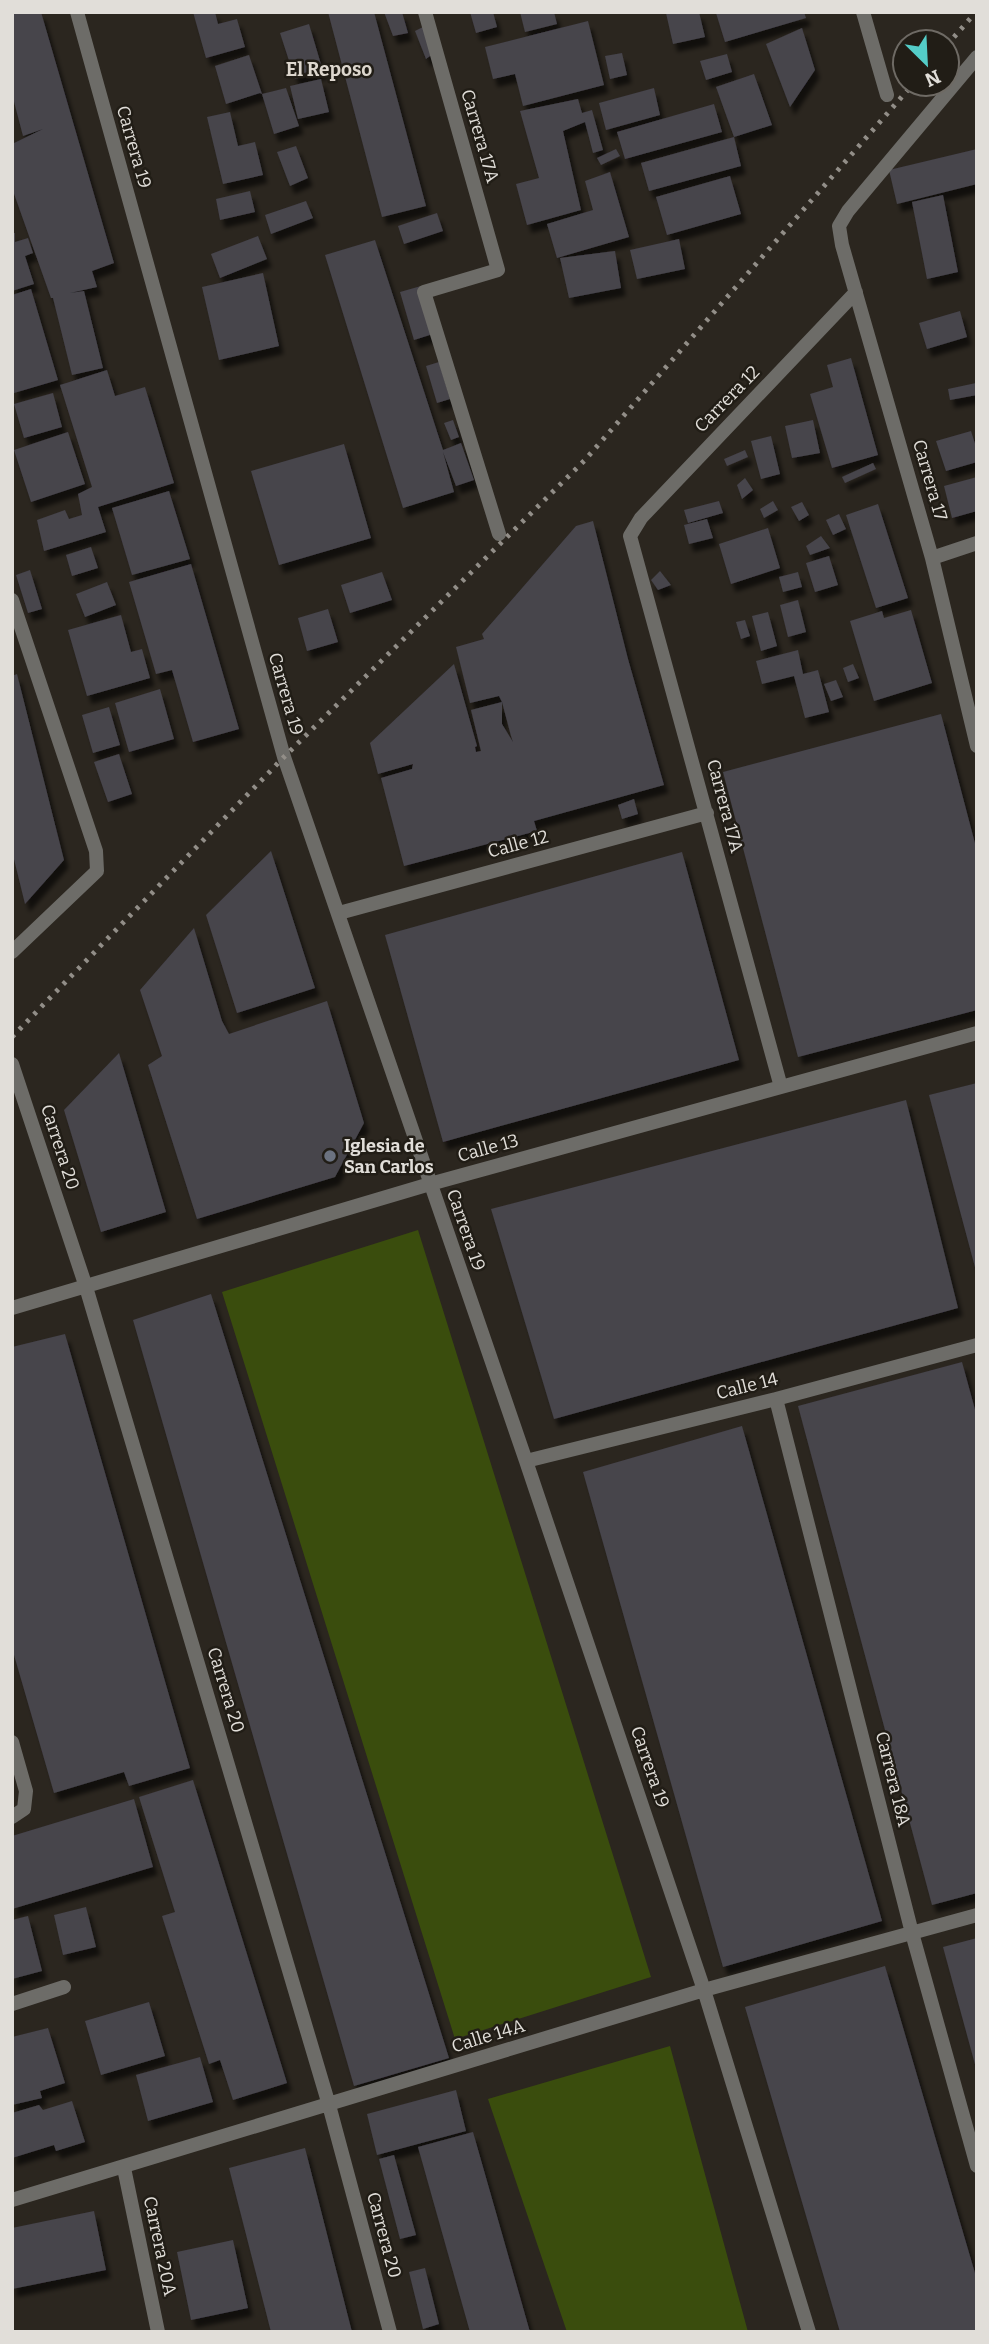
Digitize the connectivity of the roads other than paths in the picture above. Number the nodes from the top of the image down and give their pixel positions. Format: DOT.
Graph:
graph roads {
  1 [pos="77,12"];
  2 [pos="425,12"];
  3 [pos="863,12"];
  4 [pos="977,57"];
  5 [pos="887,95"];
  6 [pos="856,292"];
  7 [pos="499,534"];
  8 [pos="630,536"];
  9 [pos="977,543"];
  10 [pos="932,558"];
  11 [pos="12,600"];
  12 [pos="17,634"];
  13 [pos="977,746"];
  14 [pos="707,813"];
  15 [pos="339,913"];
  16 [pos="12,952"];
  17 [pos="977,1032"];
  18 [pos="12,1063"];
  19 [pos="781,1087"];
  20 [pos="430,1184"];
  21 [pos="86,1287"];
  22 [pos="12,1308"];
  23 [pos="977,1345"];
  24 [pos="776,1399"];
  25 [pos="526,1461"];
  26 [pos="12,1742"];
  27 [pos="18,1813"];
  28 [pos="977,1915"];
  29 [pos="912,1933"];
  30 [pos="64,1987"];
  31 [pos="704,1990"];
  32 [pos="12,2004"];
  33 [pos="329,2105"];
  34 [pos="977,2166"];
  35 [pos="124,2168"];
  36 [pos="12,2200"];
  37 [pos="158,2332"];
  38 [pos="390,2332"];
  39 [pos="809,2332"];
  1 -- 15 [label="street, Carrera 19"];
  2 -- 7 [label="street, Carrera 17A"];
  3 -- 5 [label="street"];
  4 -- 6 [label="street, Carrera 17"];
  6 -- 8 [label="street, Carrera 12"];
  6 -- 10 [label="street, Carrera 17"];
  8 -- 14 [label="street, Carrera 17A"];
  9 -- 10 [label="street"];
  10 -- 13 [label="street, Carrera 17"];
  11 -- 12 [label="street"];
  12 -- 16 [label="street"];
  14 -- 15 [label="street, Calle 12"];
  14 -- 19 [label="street, Carrera 17A"];
  15 -- 20 [label="street, Carrera 19"];
  17 -- 19 [label="street, Calle 13"];
  18 -- 21 [label="street, Carrera 20"];
  19 -- 20 [label="street, Calle 13"];
  20 -- 21 [label="street, Calle 13"];
  20 -- 25 [label="street, Carrera 19"];
  21 -- 22 [label="street, Calle 13"];
  21 -- 33 [label="street, Carrera 20"];
  23 -- 24 [label="street, Calle 14"];
  24 -- 25 [label="street, Calle 14"];
  24 -- 29 [label="street, Carrera 18A"];
  25 -- 31 [label="street, Carrera 19"];
  26 -- 27 [label="street"];
  28 -- 29 [label="street, Calle 14A"];
  29 -- 31 [label="street, Calle 14A"];
  29 -- 34 [label="street, Carrera 18A"];
  30 -- 32 [label="street"];
  31 -- 33 [label="street, Calle 14A"];
  31 -- 39 [label="street, Carrera 19"];
  33 -- 35 [label="street, Calle 14A"];
  33 -- 38 [label="street, Carrera 20"];
  35 -- 36 [label="street, Calle 14A"];
  35 -- 37 [label="street, Carrera 20A"];
}
